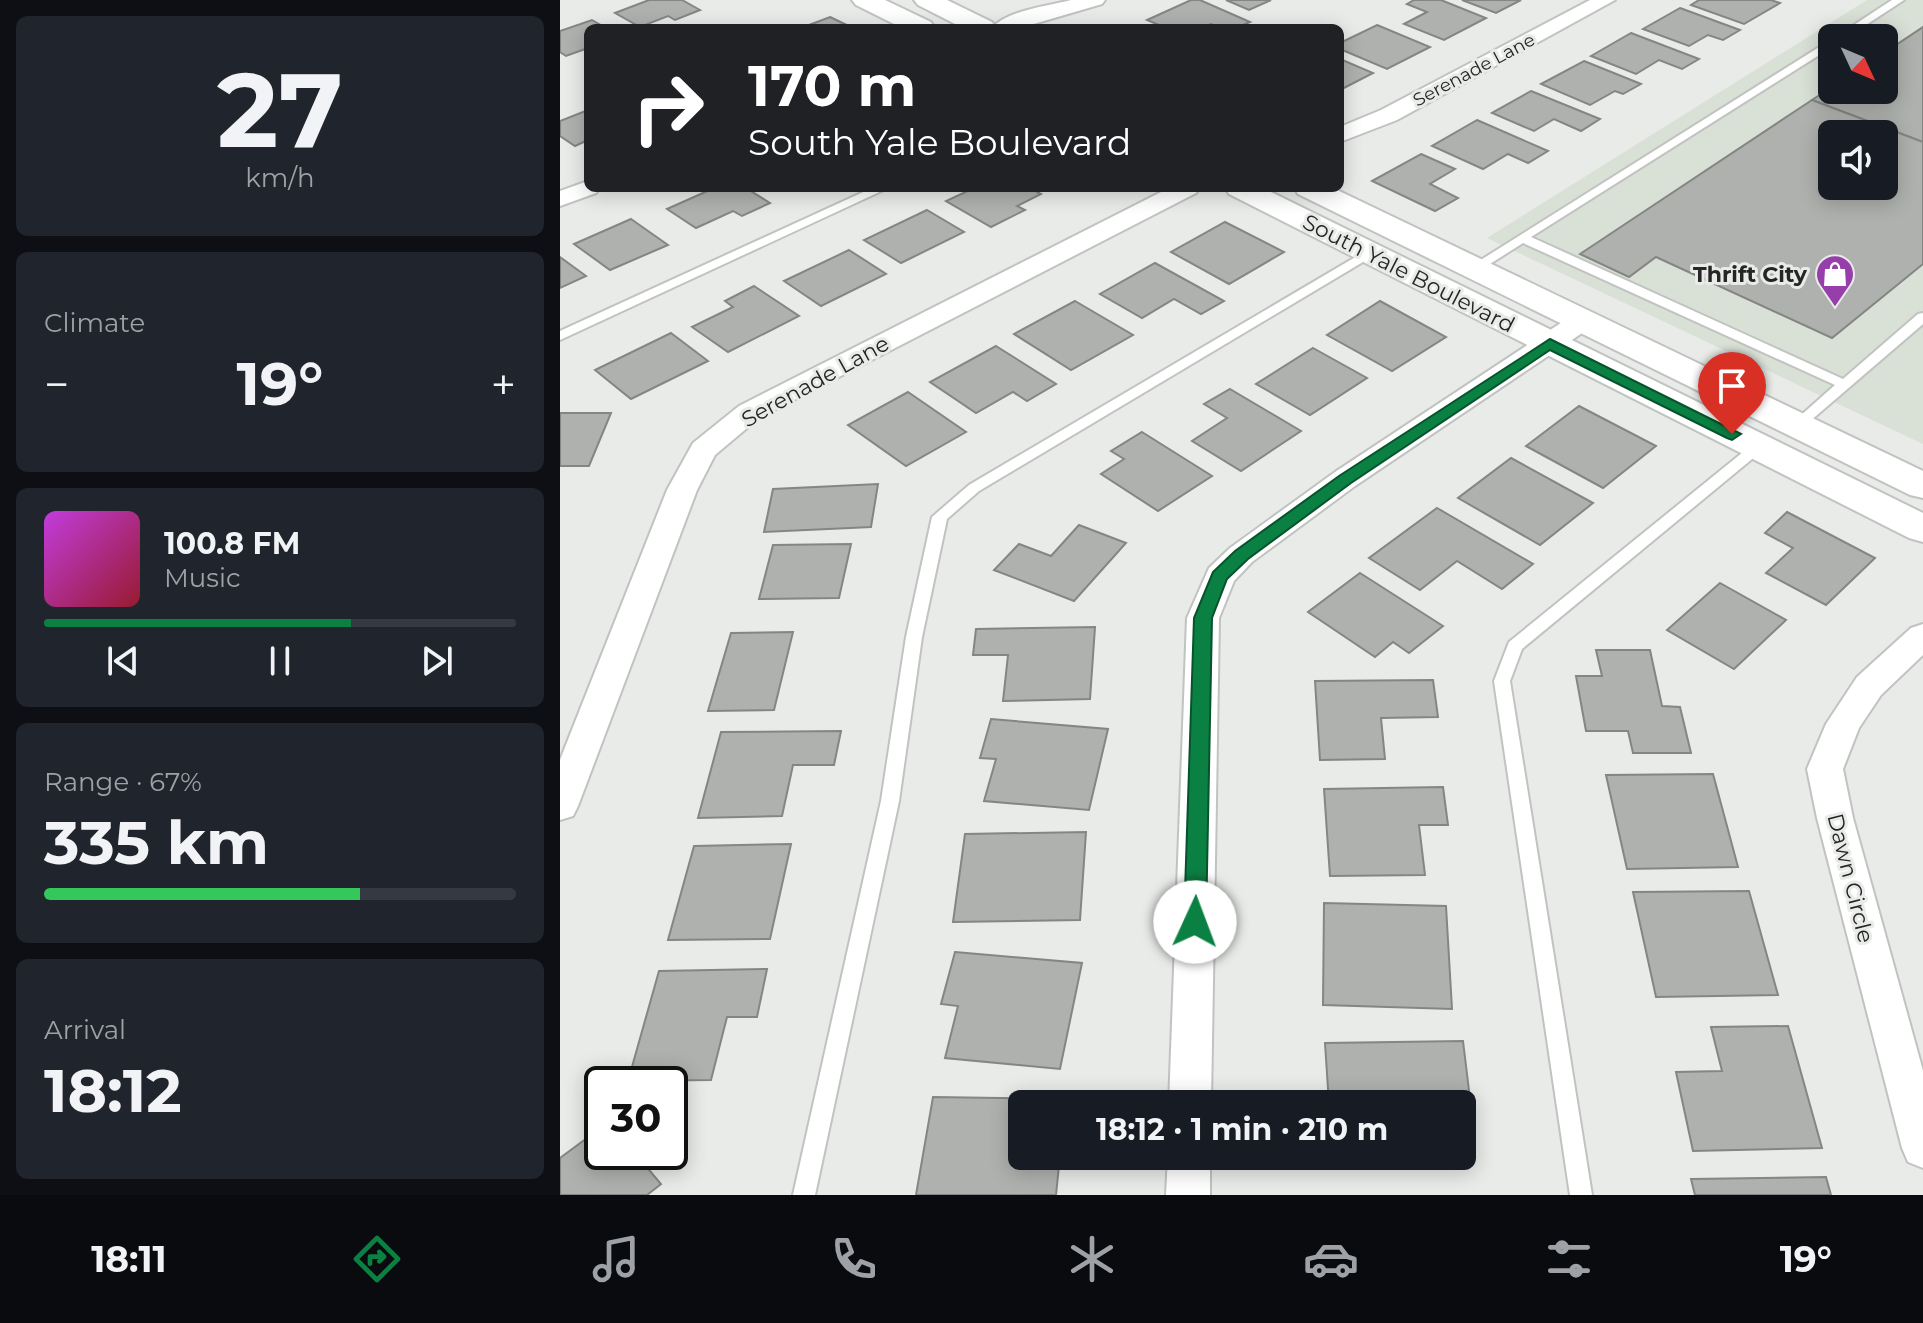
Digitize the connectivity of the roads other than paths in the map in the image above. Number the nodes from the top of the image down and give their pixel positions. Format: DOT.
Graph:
graph roads {
  1 [pos="865,0"];
  2 [pos="927,0"];
  3 [pos="1095,0"];
  4 [pos="1605,0"];
  5 [pos="1899,0"];
  6 [pos="914,24"];
  7 [pos="975,24"];
  8 [pos="1012,24"];
  9 [pos="1861,24"];
  10 [pos="1818,51"];
  11 [pos="1344,133"];
  12 [pos="584,190"];
  13 [pos="873,192"];
  14 [pos="1180,192"];
  15 [pos="1248,192"];
  16 [pos="1317,192"];
  17 [pos="560,199"];
  18 [pos="1523,238"];
  19 [pos="1369,253"];
  20 [pos="1474,268"];
  21 [pos="1923,317"];
  22 [pos="1582,321"];
  23 [pos="560,336"];
  24 [pos="1550,343"];
  25 [pos="1845,385"];
  26 [pos="1797,425"];
  27 [pos="1758,447"];
  28 [pos="1923,486"];
  29 [pos="1923,529"];
  30 [pos="1923,636"];
  31 [pos="560,806"];
  32 [pos="1190,1090"];
  33 [pos="1923,1148"];
  34 [pos="1189,1170"];
  35 [pos="804,1195"];
  36 [pos="1188,1195"];
  37 [pos="1581,1195"];
  1 -- 6 [label="street"];
  2 -- 7 [label="street"];
  3 -- 8 [label="street"];
  4 -- 11 [label="street, Serenade Lane"];
  5 -- 9 [label="lane"];
  10 -- 18 [label="lane"];
  12 -- 17 [label="street"];
  13 -- 23 [label="lane"];
  14 -- 31 [label="street, Serenade Lane"];
  15 -- 19 [label="street, South Yale Boulevard"];
  16 -- 20 [label="street, South Yale Boulevard"];
  18 -- 20 [label="lane"];
  18 -- 25 [label="lane"];
  19 -- 24 [label="street, South Yale Boulevard"];
  19 -- 35 [label="lane"];
  20 -- 22 [label="street, South Yale Boulevard"];
  21 -- 25 [label="lane"];
  22 -- 24 [label="street"];
  22 -- 26 [label="street, South Yale Boulevard"];
  24 -- 27 [label="street, South Yale Boulevard"];
  24 -- 32 [label="street"];
  25 -- 26 [label="lane"];
  26 -- 28 [label="street, South Yale Boulevard"];
  27 -- 29 [label="street, South Yale Boulevard"];
  27 -- 37 [label="lane"];
  30 -- 33 [label="street, Dawn Circle"];
  34 -- 36 [label="street"];
}
